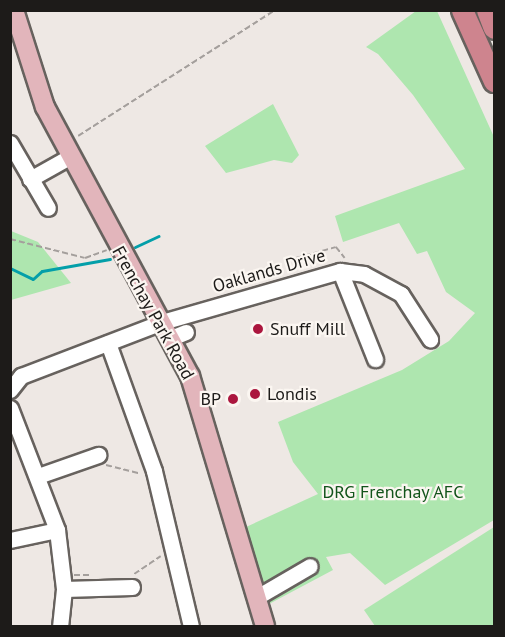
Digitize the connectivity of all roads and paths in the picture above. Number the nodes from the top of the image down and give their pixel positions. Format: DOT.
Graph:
graph roads {
  1 [pos="14,10"];
  2 [pos="275,10"];
  3 [pos="462,10"];
  4 [pos="487,10"];
  5 [pos="495,28"];
  6 [pos="495,81"];
  7 [pos="10,143"];
  8 [pos="66,151"];
  9 [pos="30,179"];
  10 [pos="48,207"];
  11 [pos="10,239"];
  12 [pos="117,247"];
  13 [pos="296,258"];
  14 [pos="343,271"];
  15 [pos="173,331"];
  16 [pos="430,339"];
  17 [pos="108,343"];
  18 [pos="375,359"];
  19 [pos="10,390"];
  20 [pos="10,408"];
  21 [pos="14,427"];
  22 [pos="90,458"];
  23 [pos="154,471"];
  24 [pos="38,476"];
  25 [pos="57,530"];
  26 [pos="10,540"];
  27 [pos="177,552"];
  28 [pos="310,566"];
  29 [pos="96,574"];
  30 [pos="130,581"];
  31 [pos="64,582"];
  32 [pos="257,597"];
  33 [pos="60,627"];
  34 [pos="191,627"];
  35 [pos="265,627"];
  1 -- 8 [label="main road, Frenchay Park Road"];
  2 -- 8 [label="path"];
  3 -- 6 [label="highway"];
  4 -- 5 [label="highway"];
  7 -- 9 [label="street"];
  8 -- 9 [label="street"];
  8 -- 12 [label="main road, Frenchay Park Road"];
  9 -- 10 [label="street"];
  11 -- 12 [label="path"];
  12 -- 15 [label="main road, Frenchay Park Road"];
  13 -- 14 [label="path"];
  14 -- 15 [label="street, Oaklands Drive"];
  14 -- 16 [label="street, Oaklands Drive"];
  14 -- 18 [label="street"];
  15 -- 17 [label="street, Oaklands Drive"];
  15 -- 32 [label="main road, Frenchay Park Road"];
  17 -- 19 [label="street, Oaklands Drive"];
  17 -- 23 [label="street"];
  20 -- 21 [label="street"];
  21 -- 24 [label="street"];
  22 -- 23 [label="path"];
  22 -- 24 [label="street"];
  23 -- 27 [label="street"];
  24 -- 25 [label="street"];
  25 -- 26 [label="street"];
  25 -- 31 [label="street"];
  27 -- 30 [label="path"];
  27 -- 34 [label="street"];
  28 -- 32 [label="street"];
  29 -- 31 [label="path"];
  30 -- 31 [label="street"];
  31 -- 33 [label="street"];
  32 -- 35 [label="main road, Frenchay Park Road"];
}
